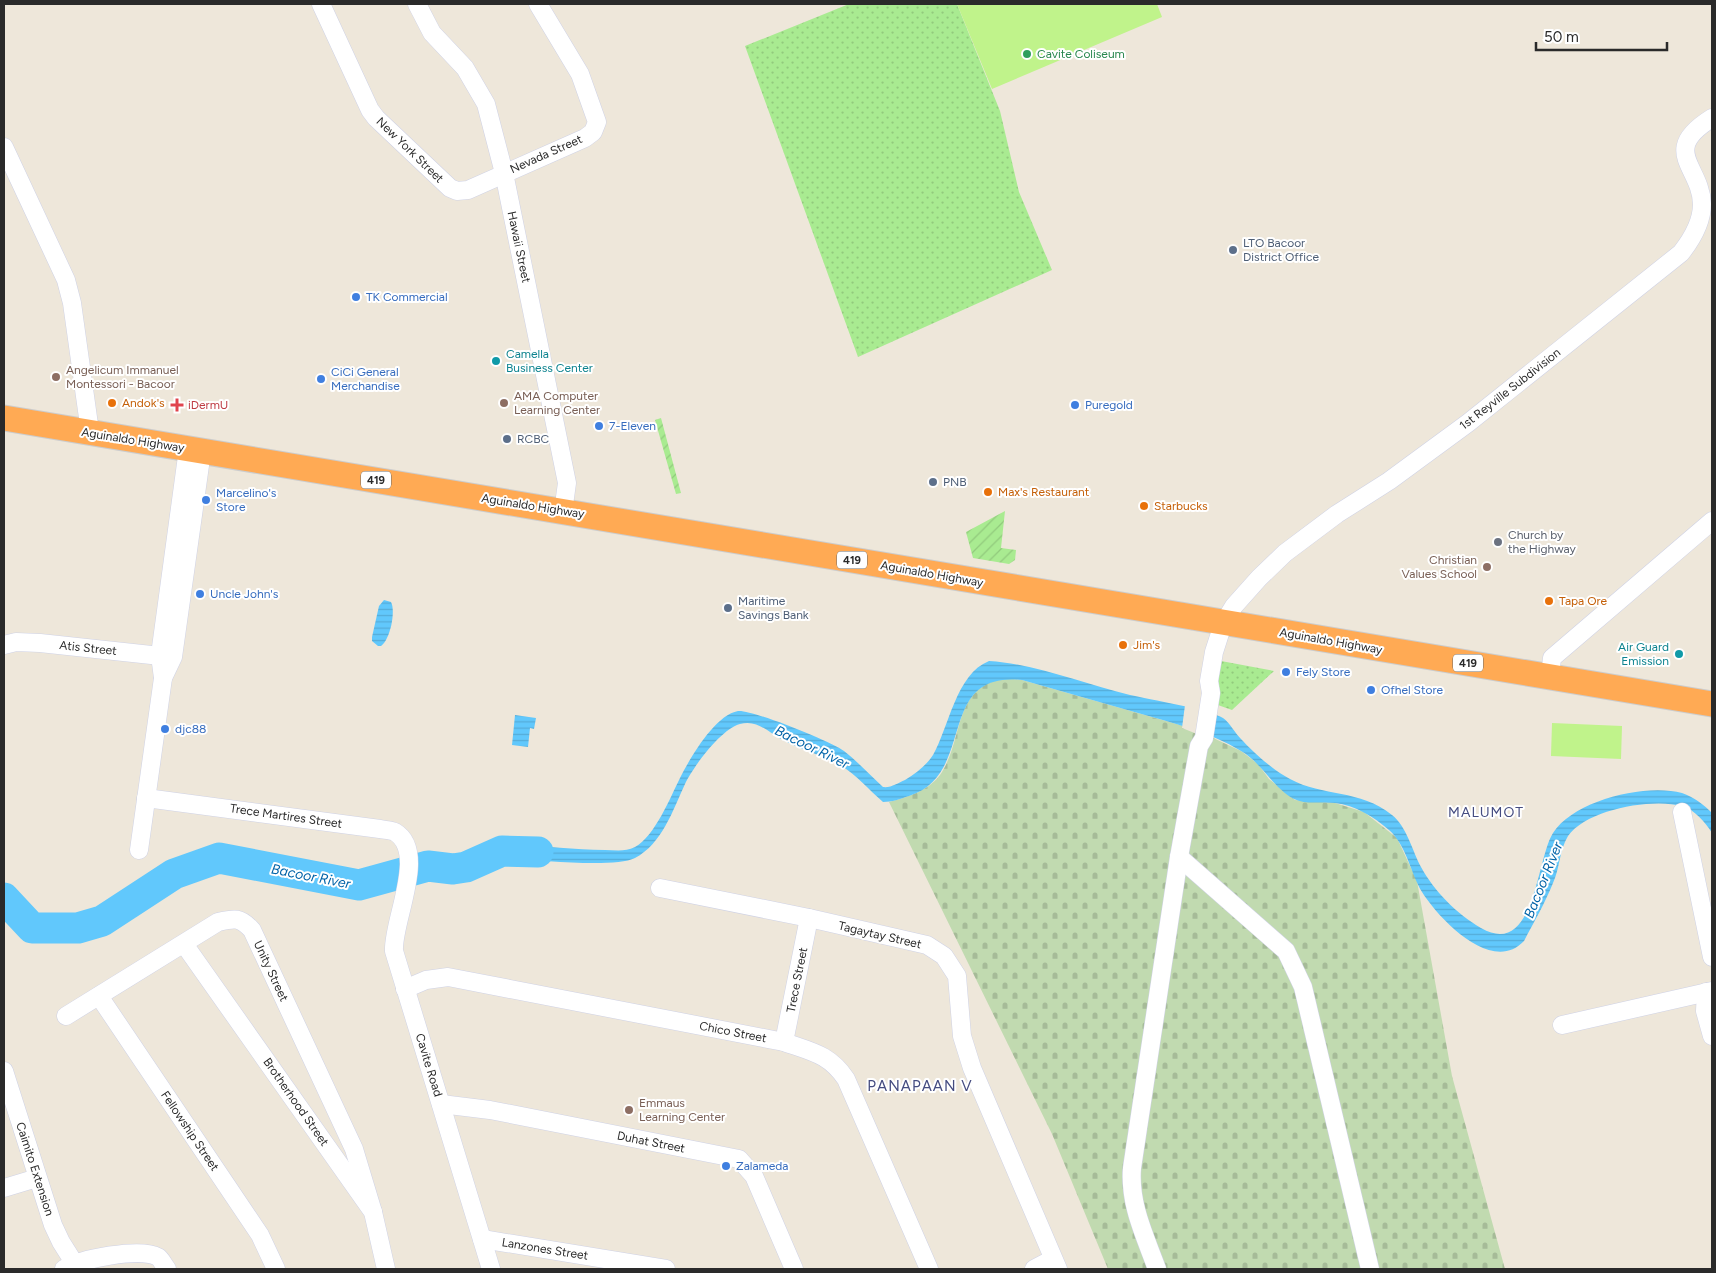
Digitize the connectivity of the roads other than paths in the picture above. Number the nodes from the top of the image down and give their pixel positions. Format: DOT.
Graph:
graph roads {
  1 [pos="321,4"];
  2 [pos="417,4"];
  3 [pos="538,4"];
  4 [pos="1712,118"];
  5 [pos="4,148"];
  6 [pos="504,173"];
  7 [pos="4,418"];
  8 [pos="90,432"];
  9 [pos="195,450"];
  10 [pos="563,512"];
  11 [pos="1712,521"];
  12 [pos="1223,624"];
  13 [pos="4,644"];
  14 [pos="166,656"];
  15 [pos="1550,676"];
  16 [pos="1712,704"];
  17 [pos="146,798"];
  18 [pos="1682,812"];
  19 [pos="139,850"];
  20 [pos="1179,857"];
  21 [pos="407,859"];
  22 [pos="660,888"];
  23 [pos="809,918"];
  24 [pos="184,944"];
  25 [pos="1712,957"];
  26 [pos="405,989"];
  27 [pos="1709,991"];
  28 [pos="99,996"];
  29 [pos="66,1016"];
  30 [pos="1562,1025"];
  31 [pos="1712,1036"];
  32 [pos="784,1042"];
  33 [pos="4,1071"];
  34 [pos="442,1104"];
  35 [pos="37,1178"];
  36 [pos="4,1188"];
  37 [pos="373,1212"];
  38 [pos="482,1240"];
  39 [pos="584,1262"];
  40 [pos="1055,1264"];
  41 [pos="72,1267"];
  42 [pos="167,1269"];
  43 [pos="276,1269"];
  44 [pos="386,1269"];
  45 [pos="491,1269"];
  46 [pos="666,1269"];
  47 [pos="794,1269"];
  48 [pos="929,1269"];
  49 [pos="1034,1269"];
  50 [pos="1158,1269"];
  51 [pos="1370,1269"];
  1 -- 6 [label="street, New York Street"];
  2 -- 6 [label="street, Hawaii Street"];
  3 -- 6 [label="street, Nevada Street"];
  4 -- 12 [label="street, 1st Reyville Subdivision"];
  5 -- 8 [label="street"];
  6 -- 10 [label="street, Hawaii Street"];
  7 -- 8 [label="highway, Aguinaldo Highway / 419"];
  8 -- 9 [label="highway, Aguinaldo Highway / 419"];
  9 -- 10 [label="highway, Aguinaldo Highway / 419"];
  9 -- 14 [label="street"];
  10 -- 12 [label="highway, Aguinaldo Highway / 419"];
  11 -- 15 [label="street"];
  12 -- 15 [label="highway, Aguinaldo Highway / 419"];
  12 -- 20 [label="street, 1st Reyville Subdivision"];
  13 -- 14 [label="street, Atis Street"];
  14 -- 17 [label="street"];
  15 -- 16 [label="highway, Aguinaldo Highway / 419"];
  17 -- 19 [label="street"];
  17 -- 21 [label="street, Trece Martires Street"];
  18 -- 25 [label="street"];
  20 -- 50 [label="street, 1st Reyville Subdivision"];
  20 -- 51 [label="street"];
  21 -- 26 [label="street, Cavite Road"];
  22 -- 23 [label="street, Tagaytay Street"];
  23 -- 32 [label="street, Trece Street"];
  23 -- 40 [label="street, Tagaytay Street"];
  24 -- 28 [label="street, Unity Street"];
  24 -- 37 [label="street, Brotherhood Street"];
  24 -- 37 [label="street, Unity Street"];
  26 -- 32 [label="street, Chico Street"];
  26 -- 34 [label="street, Cavite Road"];
  27 -- 30 [label="street"];
  27 -- 31 [label="street"];
  28 -- 29 [label="street, Unity Street"];
  28 -- 43 [label="street, Fellowship Street"];
  32 -- 48 [label="street, Chico Street"];
  33 -- 35 [label="street, Caimito Extension"];
  34 -- 38 [label="street, Cavite Road"];
  34 -- 47 [label="street, Duhat Street"];
  35 -- 36 [label="street"];
  35 -- 41 [label="street, Caimito Extension"];
  37 -- 44 [label="street, Brotherhood Street"];
  38 -- 39 [label="street, Lanzones Street"];
  38 -- 45 [label="street, Cavite Road"];
  39 -- 46 [label="street, Lanzones Street"];
  40 -- 49 [label="street"];
  41 -- 42 [label="street"];
}
